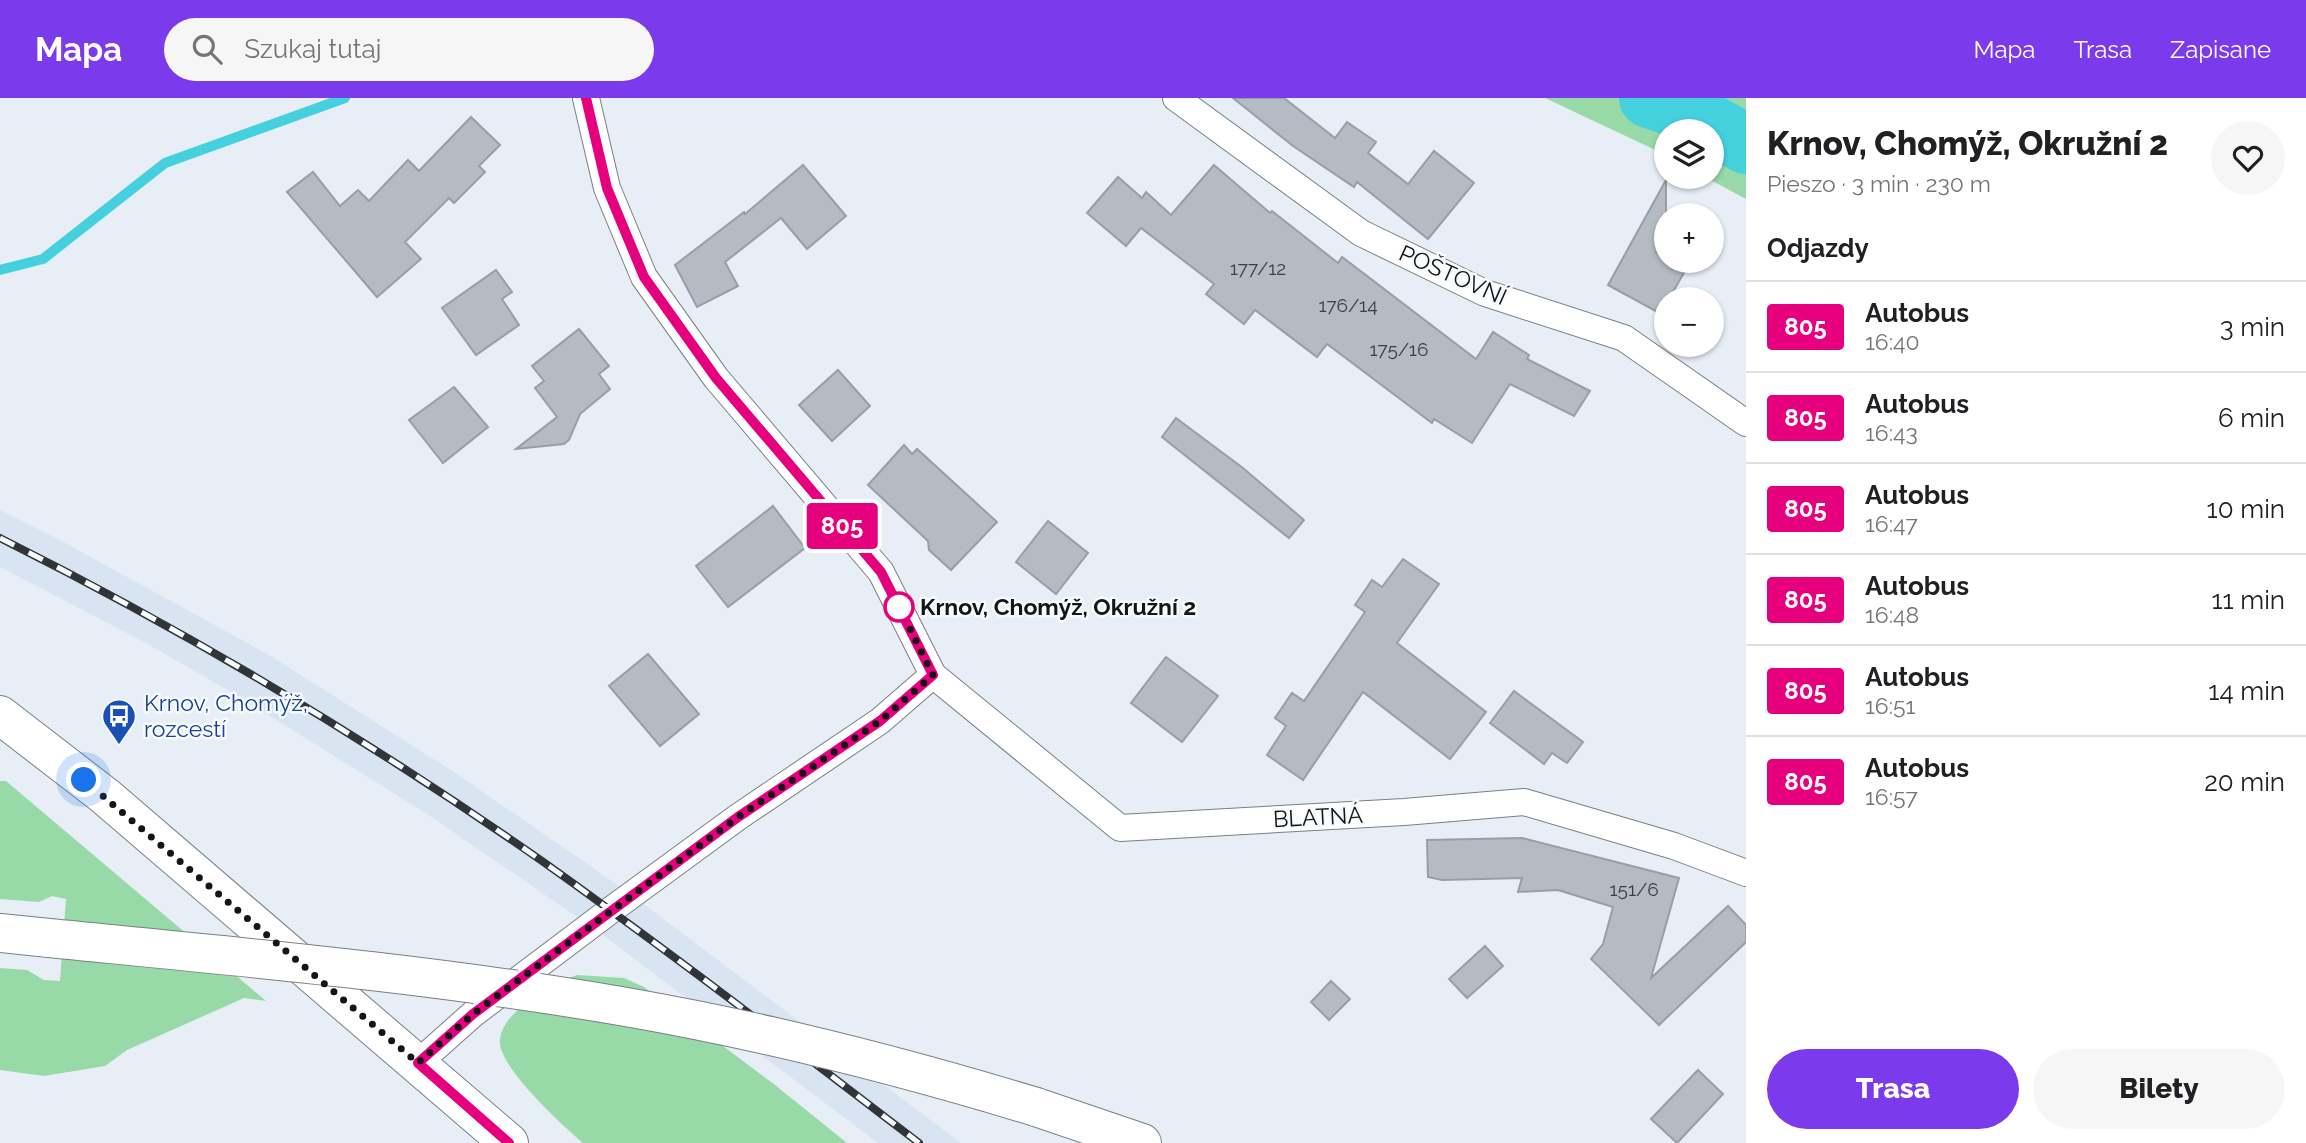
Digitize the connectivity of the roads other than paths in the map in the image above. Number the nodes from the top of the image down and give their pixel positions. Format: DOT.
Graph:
graph roads {
  1 [pos="586,98"];
  2 [pos="1176,98"];
  3 [pos="1746,423"];
  4 [pos="933,675"];
  5 [pos="0,715"];
  6 [pos="1746,873"];
  7 [pos="0,933"];
  8 [pos="418,1063"];
  9 [pos="509,1143"];
  10 [pos="1142,1143"];
  1 -- 4 [label="street"];
  2 -- 3 [label="street, POŠTOVNÍ"];
  4 -- 6 [label="street, BLATNÁ"];
  4 -- 8 [label="street"];
  5 -- 8 [label="main road"];
  7 -- 10 [label="main road, bridge"];
  8 -- 9 [label="main road"];
}
